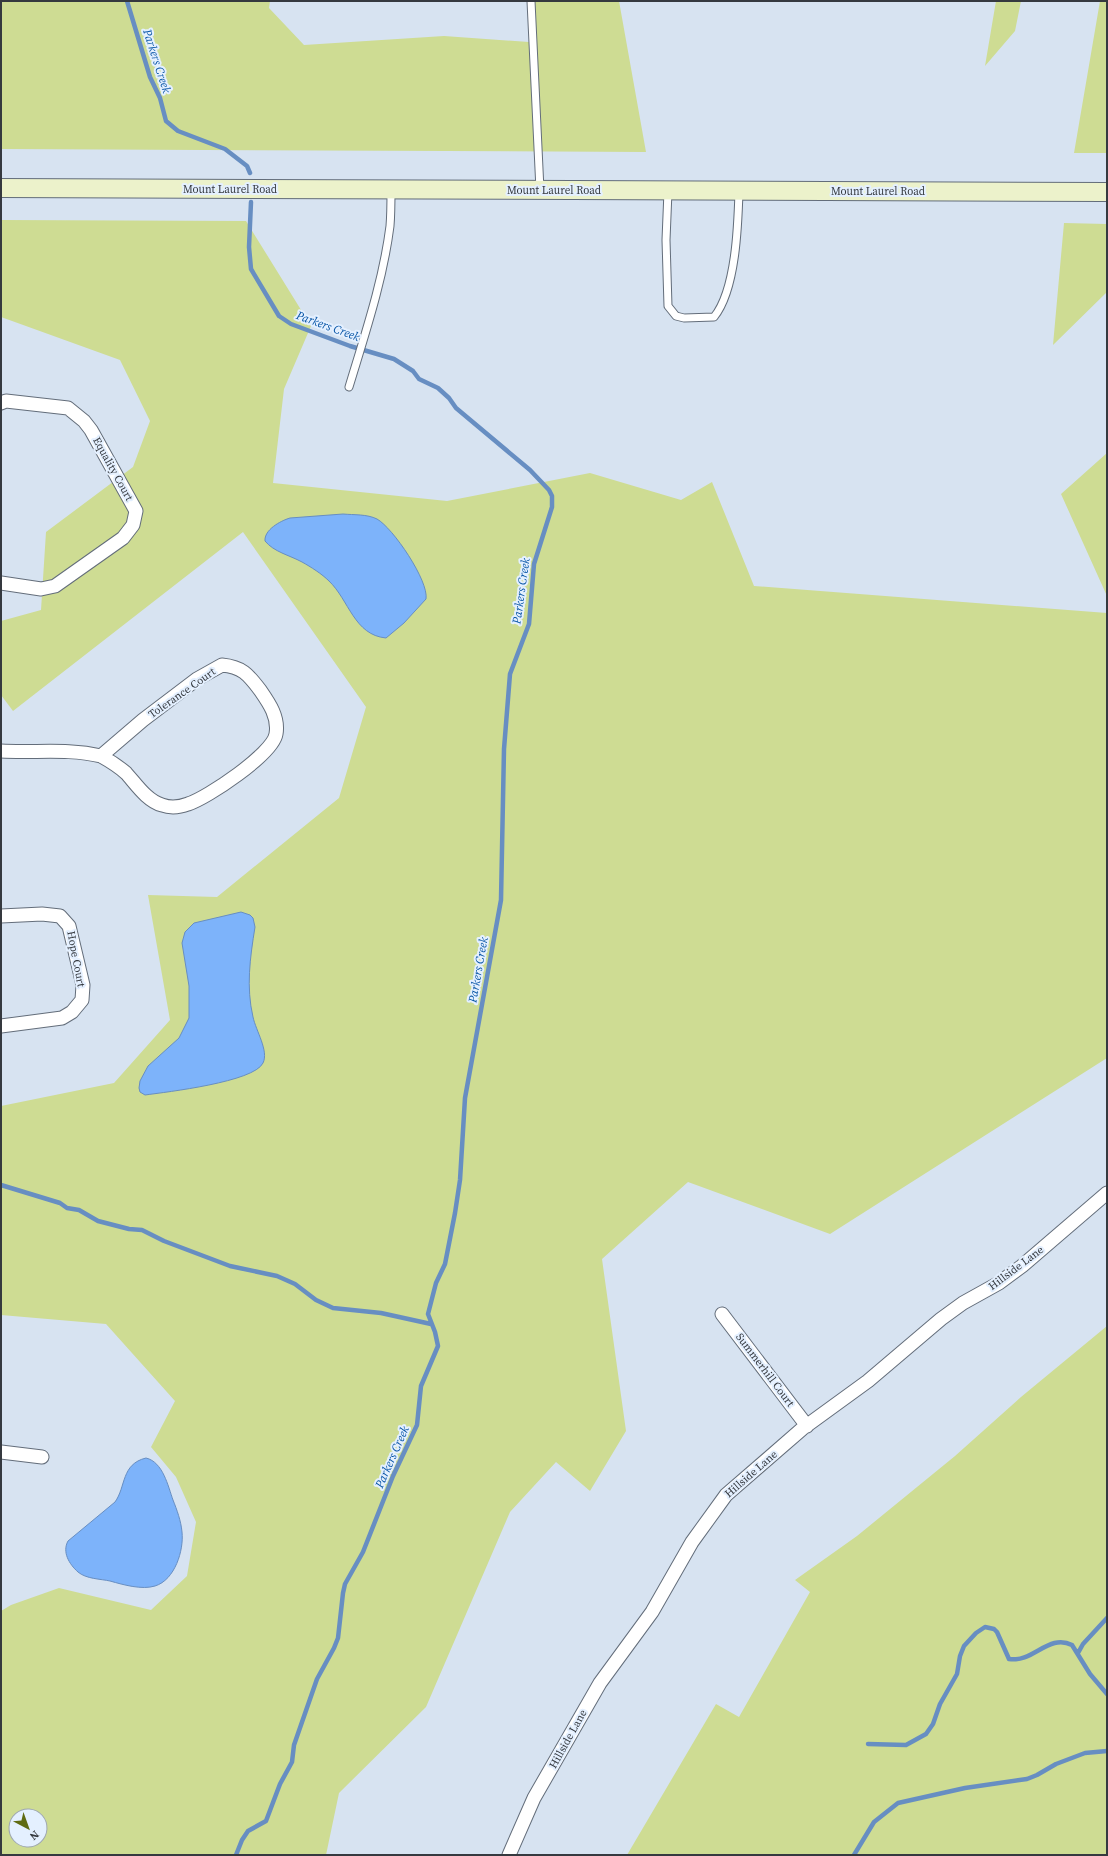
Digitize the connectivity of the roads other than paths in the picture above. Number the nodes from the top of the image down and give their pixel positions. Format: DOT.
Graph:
graph roads {
  1 [pos="531,1"];
  2 [pos="1,188"];
  3 [pos="391,189"];
  4 [pos="540,190"];
  5 [pos="668,190"];
  6 [pos="739,191"];
  7 [pos="1107,192"];
  8 [pos="349,387"];
  9 [pos="1,403"];
  10 [pos="1,583"];
  11 [pos="1,752"];
  12 [pos="101,756"];
  13 [pos="1,916"];
  14 [pos="1,1026"];
  15 [pos="1107,1192"];
  16 [pos="722,1314"];
  17 [pos="807,1426"];
  18 [pos="1,1452"];
  19 [pos="42,1457"];
  20 [pos="509,1855"];
  1 -- 4 [label="lane"];
  2 -- 3 [label="main road, Mount Laurel Road"];
  3 -- 4 [label="main road, Mount Laurel Road"];
  3 -- 8 [label="lane"];
  4 -- 5 [label="main road, Mount Laurel Road"];
  5 -- 6 [label="main road, Mount Laurel Road"];
  5 -- 6 [label="lane"];
  6 -- 7 [label="main road, Mount Laurel Road"];
  9 -- 10 [label="street, Equality Court"];
  11 -- 12 [label="street, Tolerance Court"];
  12 -- 12 [label="street, Tolerance Court"];
  13 -- 14 [label="street, Hope Court"];
  15 -- 17 [label="street, Hillside Lane"];
  16 -- 17 [label="street, Summerhill Court"];
  17 -- 20 [label="street, Hillside Lane"];
  18 -- 19 [label="street"];
}
